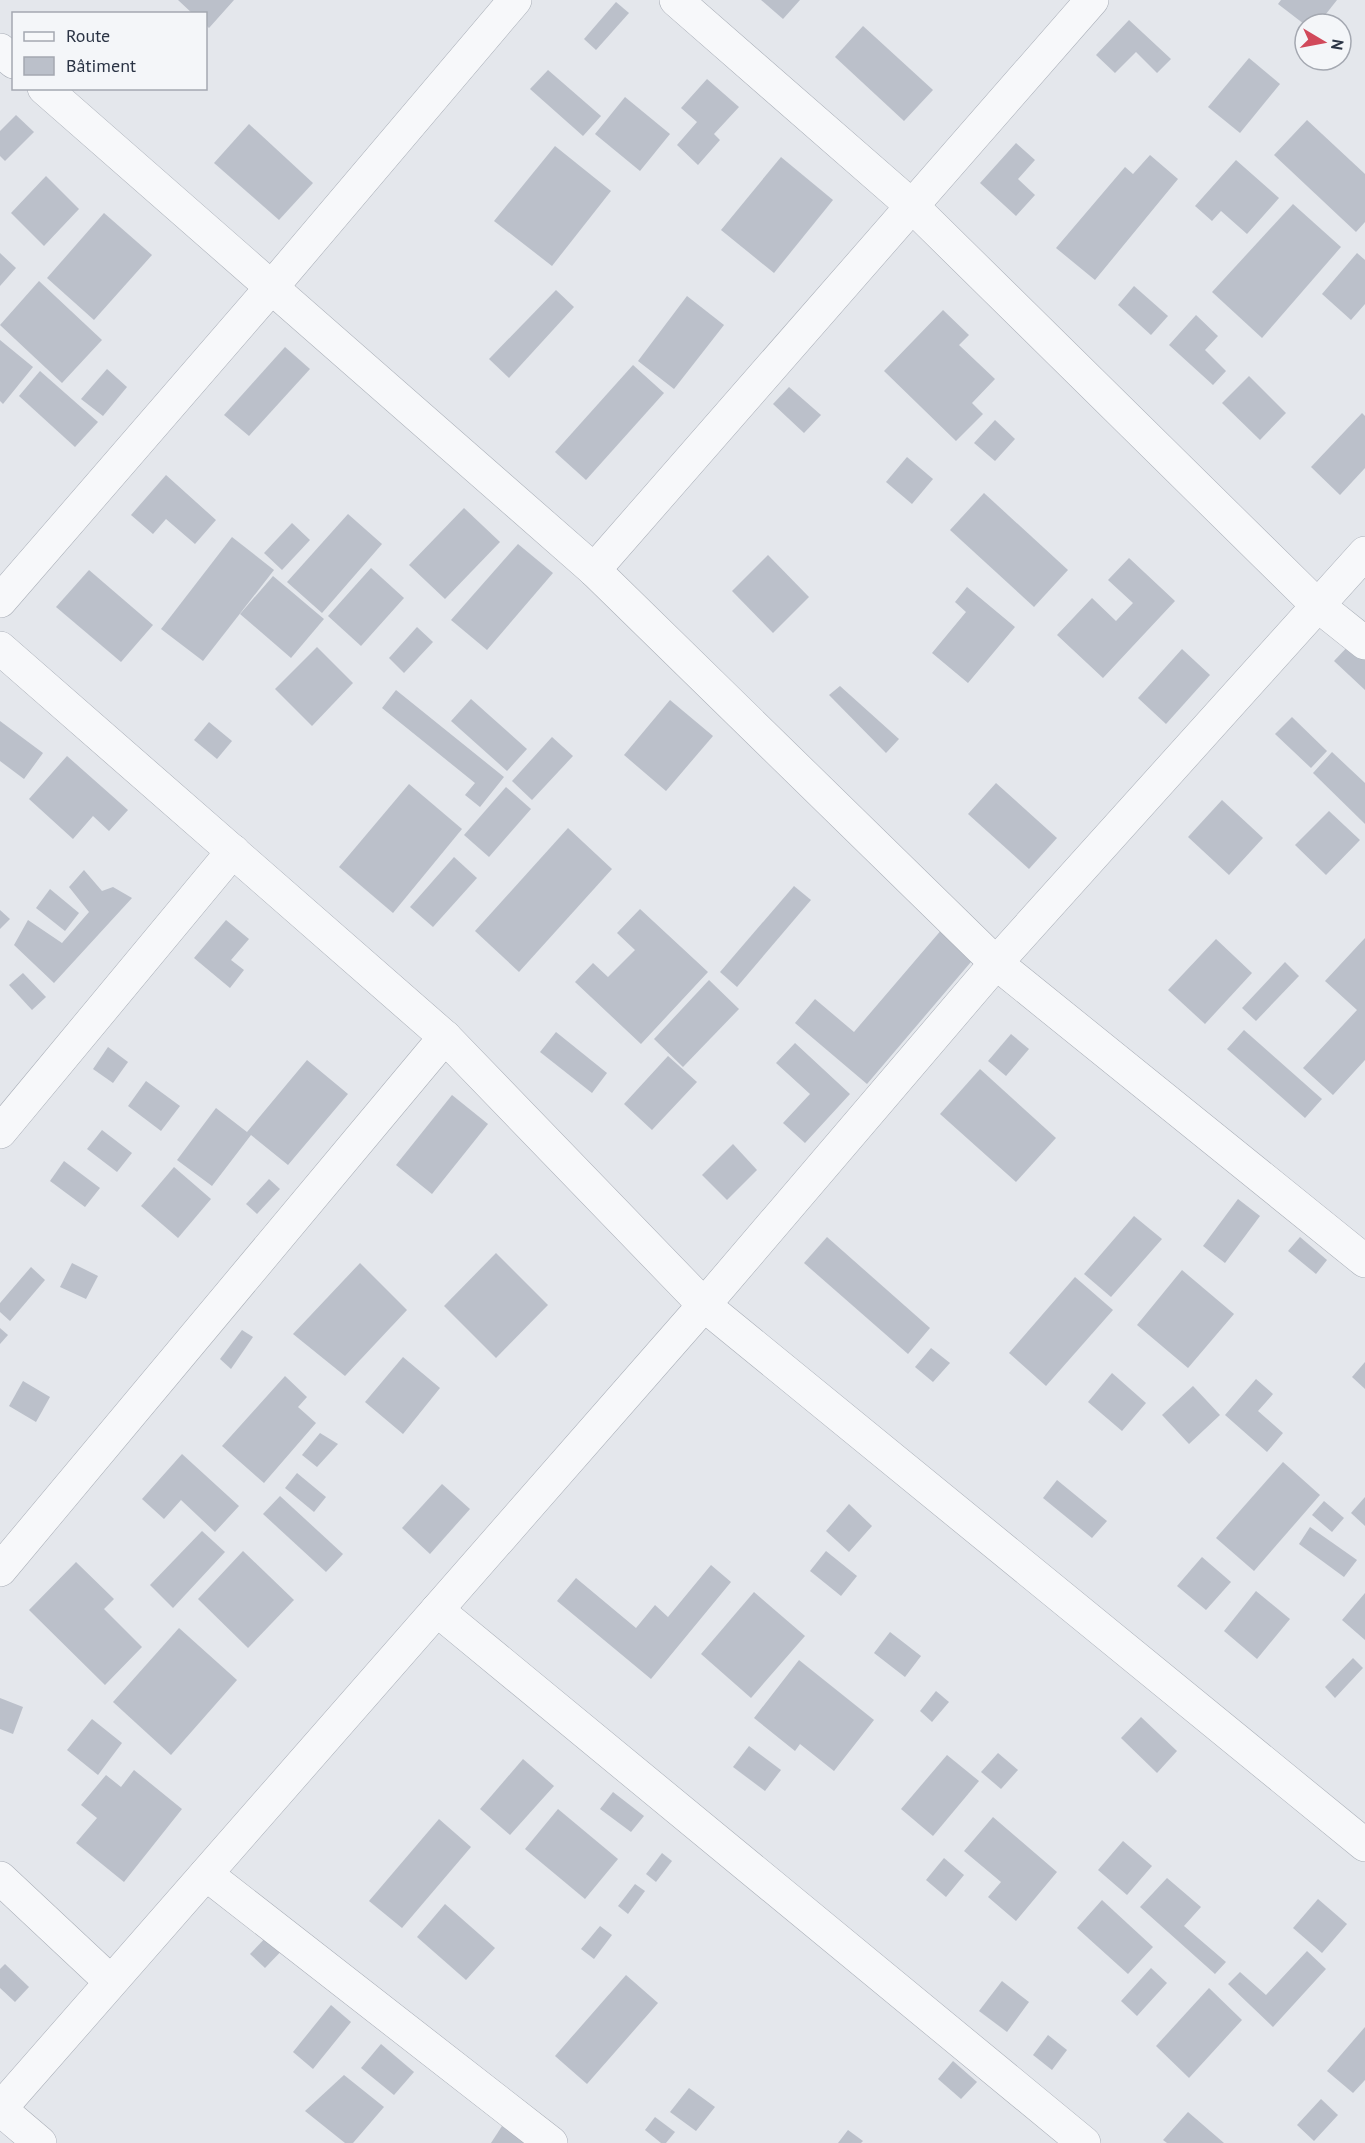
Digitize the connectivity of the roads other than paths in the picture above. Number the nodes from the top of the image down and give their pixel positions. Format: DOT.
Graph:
graph roads {
  1 [pos="515,0"];
  2 [pos="676,0"];
  3 [pos="1092,0"];
  4 [pos="0,50"];
  5 [pos="12,60"];
  6 [pos="46,90"];
  7 [pos="912,207"];
  8 [pos="271,288"];
  9 [pos="1365,553"];
  10 [pos="594,570"];
  11 [pos="0,601"];
  12 [pos="1316,604"];
  13 [pos="1365,643"];
  14 [pos="0,648"];
  15 [pos="233,851"];
  16 [pos="996,963"];
  17 [pos="445,1037"];
  18 [pos="0,1132"];
  19 [pos="1365,1262"];
  20 [pos="704,1305"];
  21 [pos="0,1570"];
  22 [pos="437,1610"];
  23 [pos="1365,1845"];
  24 [pos="206,1874"];
  25 [pos="0,1878"];
  26 [pos="110,1981"];
  27 [pos="0,2109"];
  28 [pos="40,2143"];
  29 [pos="551,2143"];
  30 [pos="1084,2143"];
  1 -- 8 [label="street"];
  2 -- 7 [label="street"];
  3 -- 7 [label="street"];
  4 -- 5 [label="street"];
  6 -- 8 [label="street"];
  7 -- 10 [label="street"];
  7 -- 12 [label="street"];
  8 -- 10 [label="street"];
  8 -- 11 [label="street"];
  9 -- 12 [label="street"];
  10 -- 16 [label="street"];
  12 -- 13 [label="street"];
  12 -- 16 [label="street"];
  14 -- 15 [label="street"];
  15 -- 17 [label="street"];
  15 -- 18 [label="street"];
  16 -- 19 [label="street"];
  16 -- 20 [label="street"];
  17 -- 20 [label="street"];
  17 -- 21 [label="street"];
  20 -- 22 [label="street"];
  20 -- 23 [label="street"];
  22 -- 24 [label="street"];
  22 -- 30 [label="street"];
  24 -- 26 [label="street"];
  24 -- 29 [label="street"];
  25 -- 26 [label="street"];
  26 -- 27 [label="street"];
  27 -- 28 [label="street"];
}
